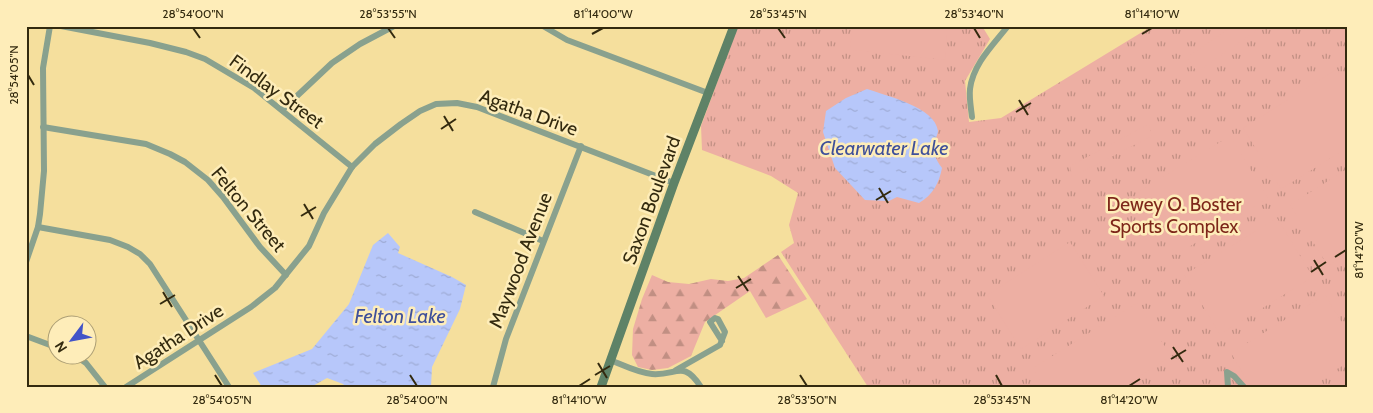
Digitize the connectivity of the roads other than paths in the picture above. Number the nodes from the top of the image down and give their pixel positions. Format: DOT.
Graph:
graph roads {
  1 [pos="50,26"];
  2 [pos="62,26"];
  3 [pos="394,26"];
  4 [pos="543,26"];
  5 [pos="734,26"];
  6 [pos="1008,26"];
  7 [pos="708,93"];
  8 [pos="282,110"];
  9 [pos="972,117"];
  10 [pos="43,127"];
  11 [pos="581,146"];
  12 [pos="352,167"];
  13 [pos="674,183"];
  14 [pos="475,212"];
  15 [pos="38,227"];
  16 [pos="544,241"];
  17 [pos="26,262"];
  18 [pos="286,275"];
  19 [pos="26,336"];
  20 [pos="198,340"];
  21 [pos="722,341"];
  22 [pos="48,344"];
  23 [pos="610,360"];
  24 [pos="88,366"];
  25 [pos="676,370"];
  26 [pos="105,387"];
  27 [pos="126,387"];
  28 [pos="228,387"];
  29 [pos="493,387"];
  30 [pos="601,387"];
  31 [pos="701,387"];
  32 [pos="1228,387"];
  33 [pos="1244,387"];
  1 -- 10 [label="street"];
  2 -- 8 [label="street, Findlay Street"];
  3 -- 8 [label="street"];
  4 -- 7 [label="street"];
  5 -- 7 [label="main road, Saxon Boulevard"];
  6 -- 9 [label="street"];
  7 -- 13 [label="main road, Saxon Boulevard"];
  8 -- 12 [label="street, Findlay Street"];
  10 -- 15 [label="street"];
  10 -- 18 [label="street, Felton Street"];
  11 -- 12 [label="street, Agatha Drive"];
  11 -- 13 [label="street, Agatha Drive"];
  11 -- 16 [label="street, Maywood Avenue"];
  12 -- 18 [label="street, Agatha Drive"];
  13 -- 23 [label="main road, Saxon Boulevard"];
  14 -- 16 [label="street"];
  15 -- 17 [label="street"];
  15 -- 20 [label="street"];
  16 -- 29 [label="street, Maywood Avenue"];
  18 -- 20 [label="street, Agatha Drive"];
  19 -- 22 [label="street"];
  20 -- 27 [label="street, Agatha Drive"];
  20 -- 28 [label="street"];
  21 -- 25 [label="street"];
  23 -- 25 [label="street"];
  23 -- 30 [label="main road, Saxon Boulevard"];
  24 -- 26 [label="street"];
  25 -- 31 [label="street"];
  32 -- 33 [label="street"];
}
